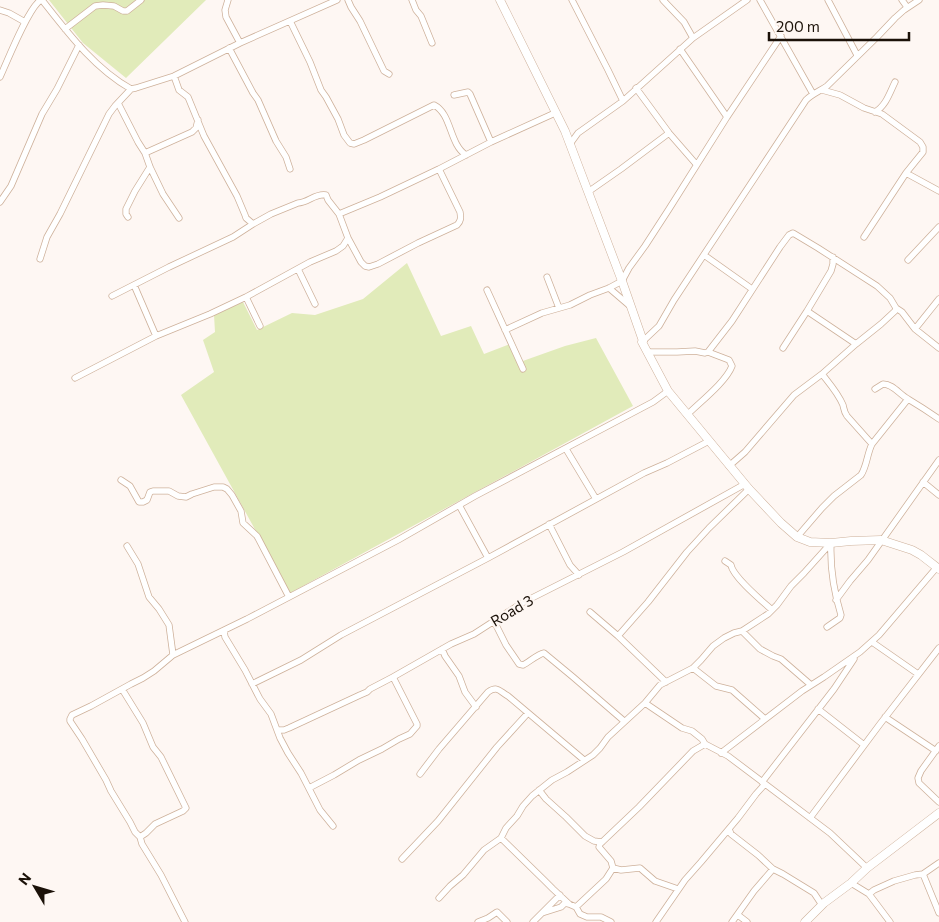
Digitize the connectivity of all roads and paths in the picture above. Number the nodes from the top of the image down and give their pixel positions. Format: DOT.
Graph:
graph roads {
  1 [pos="41,0"];
  2 [pos="141,0"];
  3 [pos="228,0"];
  4 [pos="337,0"];
  5 [pos="348,0"];
  6 [pos="412,0"];
  7 [pos="500,0"];
  8 [pos="572,0"];
  9 [pos="663,0"];
  10 [pos="747,0"];
  11 [pos="760,0"];
  12 [pos="828,0"];
  13 [pos="902,0"];
  14 [pos="918,0"];
  15 [pos="324,3"];
  16 [pos="737,3"];
  17 [pos="907,7"];
  18 [pos="0,10"];
  19 [pos="290,21"];
  20 [pos="25,22"];
  21 [pos="65,29"];
  22 [pos="781,36"];
  23 [pos="693,38"];
  24 [pos="240,43"];
  25 [pos="432,43"];
  26 [pos="79,45"];
  27 [pos="229,48"];
  28 [pos="680,49"];
  29 [pos="857,55"];
  30 [pos="389,74"];
  31 [pos="0,76"];
  32 [pos="174,76"];
  33 [pos="895,82"];
  34 [pos="636,88"];
  35 [pos="824,88"];
  36 [pos="131,89"];
  37 [pos="813,94"];
  38 [pos="454,95"];
  39 [pos="623,101"];
  40 [pos="118,103"];
  41 [pos="555,112"];
  42 [pos="876,112"];
  43 [pos="727,117"];
  44 [pos="198,120"];
  45 [pos="565,131"];
  46 [pos="669,133"];
  47 [pos="578,134"];
  48 [pos="491,142"];
  49 [pos="570,144"];
  50 [pos="145,153"];
  51 [pos="466,155"];
  52 [pos="696,164"];
  53 [pos="150,167"];
  54 [pos="290,169"];
  55 [pos="439,169"];
  56 [pos="906,173"];
  57 [pos="939,191"];
  58 [pos="588,192"];
  59 [pos="0,202"];
  60 [pos="339,214"];
  61 [pos="128,217"];
  62 [pos="179,218"];
  63 [pos="253,224"];
  64 [pos="939,228"];
  65 [pos="864,237"];
  66 [pos="348,238"];
  67 [pos="704,255"];
  68 [pos="833,258"];
  69 [pos="40,259"];
  70 [pos="908,260"];
  71 [pos="616,266"];
  72 [pos="629,268"];
  73 [pos="298,269"];
  74 [pos="547,277"];
  75 [pos="622,281"];
  76 [pos="134,285"];
  77 [pos="610,288"];
  78 [pos="752,289"];
  79 [pos="488,290"];
  80 [pos="112,296"];
  81 [pos="246,297"];
  82 [pos="939,299"];
  83 [pos="315,304"];
  84 [pos="630,306"];
  85 [pos="559,308"];
  86 [pos="896,308"];
  87 [pos="807,312"];
  88 [pos="260,326"];
  89 [pos="915,329"];
  90 [pos="505,330"];
  91 [pos="156,336"];
  92 [pos="642,342"];
  93 [pos="856,344"];
  94 [pos="783,348"];
  95 [pos="939,348"];
  96 [pos="648,352"];
  97 [pos="708,352"];
  98 [pos="523,369"];
  99 [pos="822,374"];
  100 [pos="75,378"];
  101 [pos="875,388"];
  102 [pos="668,391"];
  103 [pos="908,399"];
  104 [pos="688,414"];
  105 [pos="939,419"];
  106 [pos="709,441"];
  107 [pos="872,444"];
  108 [pos="566,448"];
  109 [pos="939,460"];
  110 [pos="729,466"];
  111 [pos="120,480"];
  112 [pos="923,482"];
  113 [pos="747,486"];
  114 [pos="939,495"];
  115 [pos="596,499"];
  116 [pos="459,505"];
  117 [pos="549,524"];
  118 [pos="796,538"];
  119 [pos="881,540"];
  120 [pos="831,543"];
  121 [pos="127,546"];
  122 [pos="488,558"];
  123 [pos="725,561"];
  124 [pos="570,566"];
  125 [pos="938,568"];
  126 [pos="579,575"];
  127 [pos="569,579"];
  128 [pos="289,596"];
  129 [pos="836,600"];
  130 [pos="772,610"];
  131 [pos="590,612"];
  132 [pos="494,621"];
  133 [pos="827,627"];
  134 [pos="742,631"];
  135 [pos="222,634"];
  136 [pos="618,636"];
  137 [pos="872,642"];
  138 [pos="939,648"];
  139 [pos="442,649"];
  140 [pos="173,655"];
  141 [pos="856,656"];
  142 [pos="693,668"];
  143 [pos="918,674"];
  144 [pos="393,677"];
  145 [pos="666,682"];
  146 [pos="252,684"];
  147 [pos="811,685"];
  148 [pos="122,689"];
  149 [pos="645,703"];
  150 [pos="476,708"];
  151 [pos="818,710"];
  152 [pos="528,714"];
  153 [pos="885,717"];
  154 [pos="765,719"];
  155 [pos="624,721"];
  156 [pos="278,730"];
  157 [pos="705,744"];
  158 [pos="864,746"];
  159 [pos="937,749"];
  160 [pos="721,753"];
  161 [pos="584,760"];
  162 [pos="420,774"];
  163 [pos="764,783"];
  164 [pos="308,788"];
  165 [pos="539,790"];
  166 [pos="939,802"];
  167 [pos="939,813"];
  168 [pos="810,818"];
  169 [pos="332,826"];
  170 [pos="730,831"];
  171 [pos="140,837"];
  172 [pos="501,838"];
  173 [pos="602,842"];
  174 [pos="402,859"];
  175 [pos="939,863"];
  176 [pos="613,868"];
  177 [pos="867,868"];
  178 [pos="773,869"];
  179 [pos="923,874"];
  180 [pos="851,883"];
  181 [pos="678,889"];
  182 [pos="869,894"];
  183 [pos="560,895"];
  184 [pos="439,898"];
  185 [pos="569,904"];
  186 [pos="822,906"];
  187 [pos="576,907"];
  188 [pos="542,913"];
  189 [pos="939,913"];
  190 [pos="738,915"];
  191 [pos="582,919"];
  192 [pos="185,922"];
  193 [pos="478,922"];
  194 [pos="507,922"];
  195 [pos="532,922"];
  196 [pos="612,922"];
  197 [pos="656,922"];
  198 [pos="732,922"];
  199 [pos="747,922"];
  200 [pos="805,922"];
  201 [pos="890,922"];
  1 -- 20 [label="street"];
  1 -- 21 [label="street"];
  2 -- 21 [label="street"];
  3 -- 24 [label="street"];
  4 -- 15 [label="street"];
  5 -- 30 [label="street"];
  6 -- 25 [label="street"];
  7 -- 41 [label="main road"];
  8 -- 39 [label="street"];
  9 -- 23 [label="street"];
  10 -- 16 [label="street"];
  11 -- 22 [label="street"];
  12 -- 29 [label="street"];
  13 -- 17 [label="street"];
  14 -- 17 [label="street"];
  15 -- 19 [label="street"];
  16 -- 23 [label="street"];
  17 -- 29 [label="street"];
  18 -- 20 [label="street"];
  19 -- 24 [label="street"];
  19 -- 51 [label="street"];
  20 -- 31 [label="street"];
  21 -- 26 [label="street"];
  22 -- 37 [label="street"];
  22 -- 43 [label="street"];
  23 -- 28 [label="street"];
  24 -- 27 [label="street"];
  26 -- 36 [label="street"];
  26 -- 59 [label="street"];
  27 -- 32 [label="street"];
  27 -- 54 [label="street"];
  28 -- 34 [label="street"];
  28 -- 43 [label="street"];
  29 -- 35 [label="street"];
  32 -- 36 [label="street"];
  32 -- 44 [label="street"];
  33 -- 42 [label="street"];
  34 -- 39 [label="street"];
  34 -- 46 [label="street"];
  35 -- 37 [label="street"];
  35 -- 42 [label="street"];
  36 -- 40 [label="street"];
  37 -- 67 [label="street"];
  38 -- 48 [label="street"];
  39 -- 47 [label="street"];
  40 -- 50 [label="street"];
  40 -- 69 [label="street"];
  41 -- 45 [label="main road"];
  41 -- 48 [label="street"];
  42 -- 56 [label="street"];
  43 -- 52 [label="street"];
  44 -- 50 [label="street"];
  44 -- 63 [label="street"];
  45 -- 47 [label="street"];
  45 -- 49 [label="main road"];
  46 -- 52 [label="street"];
  46 -- 58 [label="street"];
  47 -- 49 [label="street"];
  48 -- 51 [label="street"];
  49 -- 58 [label="main road"];
  50 -- 53 [label="street"];
  51 -- 55 [label="street"];
  52 -- 72 [label="street"];
  53 -- 61 [label="street"];
  53 -- 62 [label="street"];
  55 -- 60 [label="street"];
  55 -- 66 [label="street"];
  56 -- 57 [label="street"];
  56 -- 65 [label="street"];
  58 -- 71 [label="main road"];
  60 -- 63 [label="street"];
  60 -- 66 [label="street"];
  63 -- 76 [label="street"];
  64 -- 70 [label="street"];
  66 -- 73 [label="street"];
  67 -- 78 [label="street"];
  67 -- 92 [label="street"];
  68 -- 78 [label="street"];
  68 -- 86 [label="street"];
  68 -- 87 [label="street"];
  71 -- 72 [label="street"];
  71 -- 75 [label="main road"];
  72 -- 75 [label="street"];
  73 -- 81 [label="street"];
  73 -- 83 [label="street"];
  74 -- 85 [label="street"];
  75 -- 77 [label="street"];
  75 -- 84 [label="main road"];
  76 -- 80 [label="street"];
  76 -- 91 [label="street"];
  77 -- 84 [label="street"];
  77 -- 85 [label="street"];
  78 -- 97 [label="street"];
  79 -- 90 [label="street"];
  81 -- 88 [label="street"];
  81 -- 91 [label="street"];
  82 -- 89 [label="street"];
  84 -- 92 [label="main road"];
  85 -- 90 [label="street"];
  86 -- 89 [label="street"];
  86 -- 93 [label="street"];
  87 -- 93 [label="street"];
  87 -- 94 [label="street"];
  89 -- 95 [label="street"];
  90 -- 98 [label="street"];
  91 -- 100 [label="street"];
  92 -- 96 [label="main road"];
  93 -- 99 [label="street"];
  96 -- 97 [label="street"];
  96 -- 102 [label="main road"];
  97 -- 104 [label="street"];
  99 -- 107 [label="street"];
  99 -- 110 [label="street"];
  101 -- 103 [label="street"];
  102 -- 104 [label="main road"];
  102 -- 108 [label="street"];
  103 -- 105 [label="street"];
  103 -- 107 [label="street"];
  104 -- 106 [label="main road"];
  106 -- 110 [label="main road"];
  106 -- 115 [label="street"];
  107 -- 118 [label="street"];
  108 -- 115 [label="street"];
  108 -- 116 [label="street"];
  109 -- 112 [label="street"];
  110 -- 113 [label="main road"];
  111 -- 128 [label="street"];
  112 -- 114 [label="street"];
  112 -- 119 [label="street"];
  113 -- 118 [label="main road"];
  113 -- 126 [label="street, Road 3"];
  113 -- 136 [label="street"];
  115 -- 117 [label="street"];
  116 -- 122 [label="street"];
  116 -- 128 [label="street"];
  117 -- 122 [label="street"];
  117 -- 124 [label="street"];
  118 -- 120 [label="main road"];
  119 -- 120 [label="main road"];
  119 -- 125 [label="main road"];
  119 -- 129 [label="street"];
  120 -- 129 [label="street"];
  120 -- 130 [label="street"];
  121 -- 140 [label="street"];
  122 -- 146 [label="street"];
  123 -- 130 [label="street"];
  124 -- 126 [label="street"];
  124 -- 127 [label="street"];
  125 -- 137 [label="street"];
  126 -- 127 [label="street, Road 3"];
  127 -- 132 [label="street, Road 3"];
  128 -- 135 [label="street"];
  129 -- 133 [label="street"];
  130 -- 134 [label="street"];
  131 -- 136 [label="street"];
  132 -- 139 [label="street, Road 3"];
  132 -- 155 [label="street"];
  134 -- 142 [label="street"];
  134 -- 147 [label="street"];
  135 -- 140 [label="street"];
  135 -- 146 [label="street"];
  136 -- 145 [label="street"];
  137 -- 141 [label="street"];
  137 -- 143 [label="street"];
  138 -- 143 [label="street"];
  139 -- 144 [label="street, Road 3"];
  139 -- 150 [label="street"];
  140 -- 148 [label="street"];
  141 -- 147 [label="street"];
  141 -- 151 [label="street"];
  142 -- 145 [label="street"];
  142 -- 154 [label="street"];
  143 -- 153 [label="street"];
  144 -- 156 [label="street, Road 3"];
  144 -- 164 [label="street"];
  145 -- 149 [label="street"];
  146 -- 156 [label="street"];
  147 -- 154 [label="street"];
  148 -- 171 [label="street"];
  148 -- 171 [label="street"];
  149 -- 155 [label="street"];
  149 -- 157 [label="street"];
  150 -- 152 [label="street"];
  150 -- 162 [label="street"];
  151 -- 158 [label="street"];
  151 -- 163 [label="street"];
  152 -- 161 [label="street"];
  152 -- 174 [label="street"];
  153 -- 158 [label="street"];
  153 -- 159 [label="street"];
  154 -- 160 [label="street"];
  155 -- 161 [label="street"];
  156 -- 164 [label="street"];
  157 -- 160 [label="street"];
  157 -- 173 [label="street"];
  158 -- 168 [label="street"];
  159 -- 166 [label="street"];
  160 -- 163 [label="street"];
  161 -- 165 [label="street"];
  163 -- 168 [label="street"];
  163 -- 170 [label="street"];
  164 -- 169 [label="street"];
  165 -- 172 [label="street"];
  165 -- 173 [label="street"];
  167 -- 177 [label="main road"];
  168 -- 177 [label="street"];
  170 -- 178 [label="street"];
  170 -- 181 [label="street"];
  171 -- 192 [label="street"];
  172 -- 183 [label="street"];
  172 -- 184 [label="street"];
  173 -- 176 [label="street"];
  175 -- 179 [label="street"];
  176 -- 181 [label="street"];
  176 -- 187 [label="street"];
  177 -- 180 [label="main road"];
  178 -- 186 [label="street"];
  178 -- 190 [label="street"];
  179 -- 182 [label="street"];
  179 -- 189 [label="street"];
  180 -- 182 [label="street"];
  180 -- 186 [label="main road"];
  181 -- 197 [label="street"];
  182 -- 201 [label="street"];
  183 -- 185 [label="street"];
  183 -- 188 [label="street"];
  185 -- 187 [label="street"];
  185 -- 188 [label="street"];
  186 -- 200 [label="main road"];
  187 -- 191 [label="street"];
  188 -- 195 [label="street"];
  190 -- 198 [label="street"];
  190 -- 199 [label="street"];
  191 -- 196 [label="street"];
  193 -- 194 [label="street"];
}
